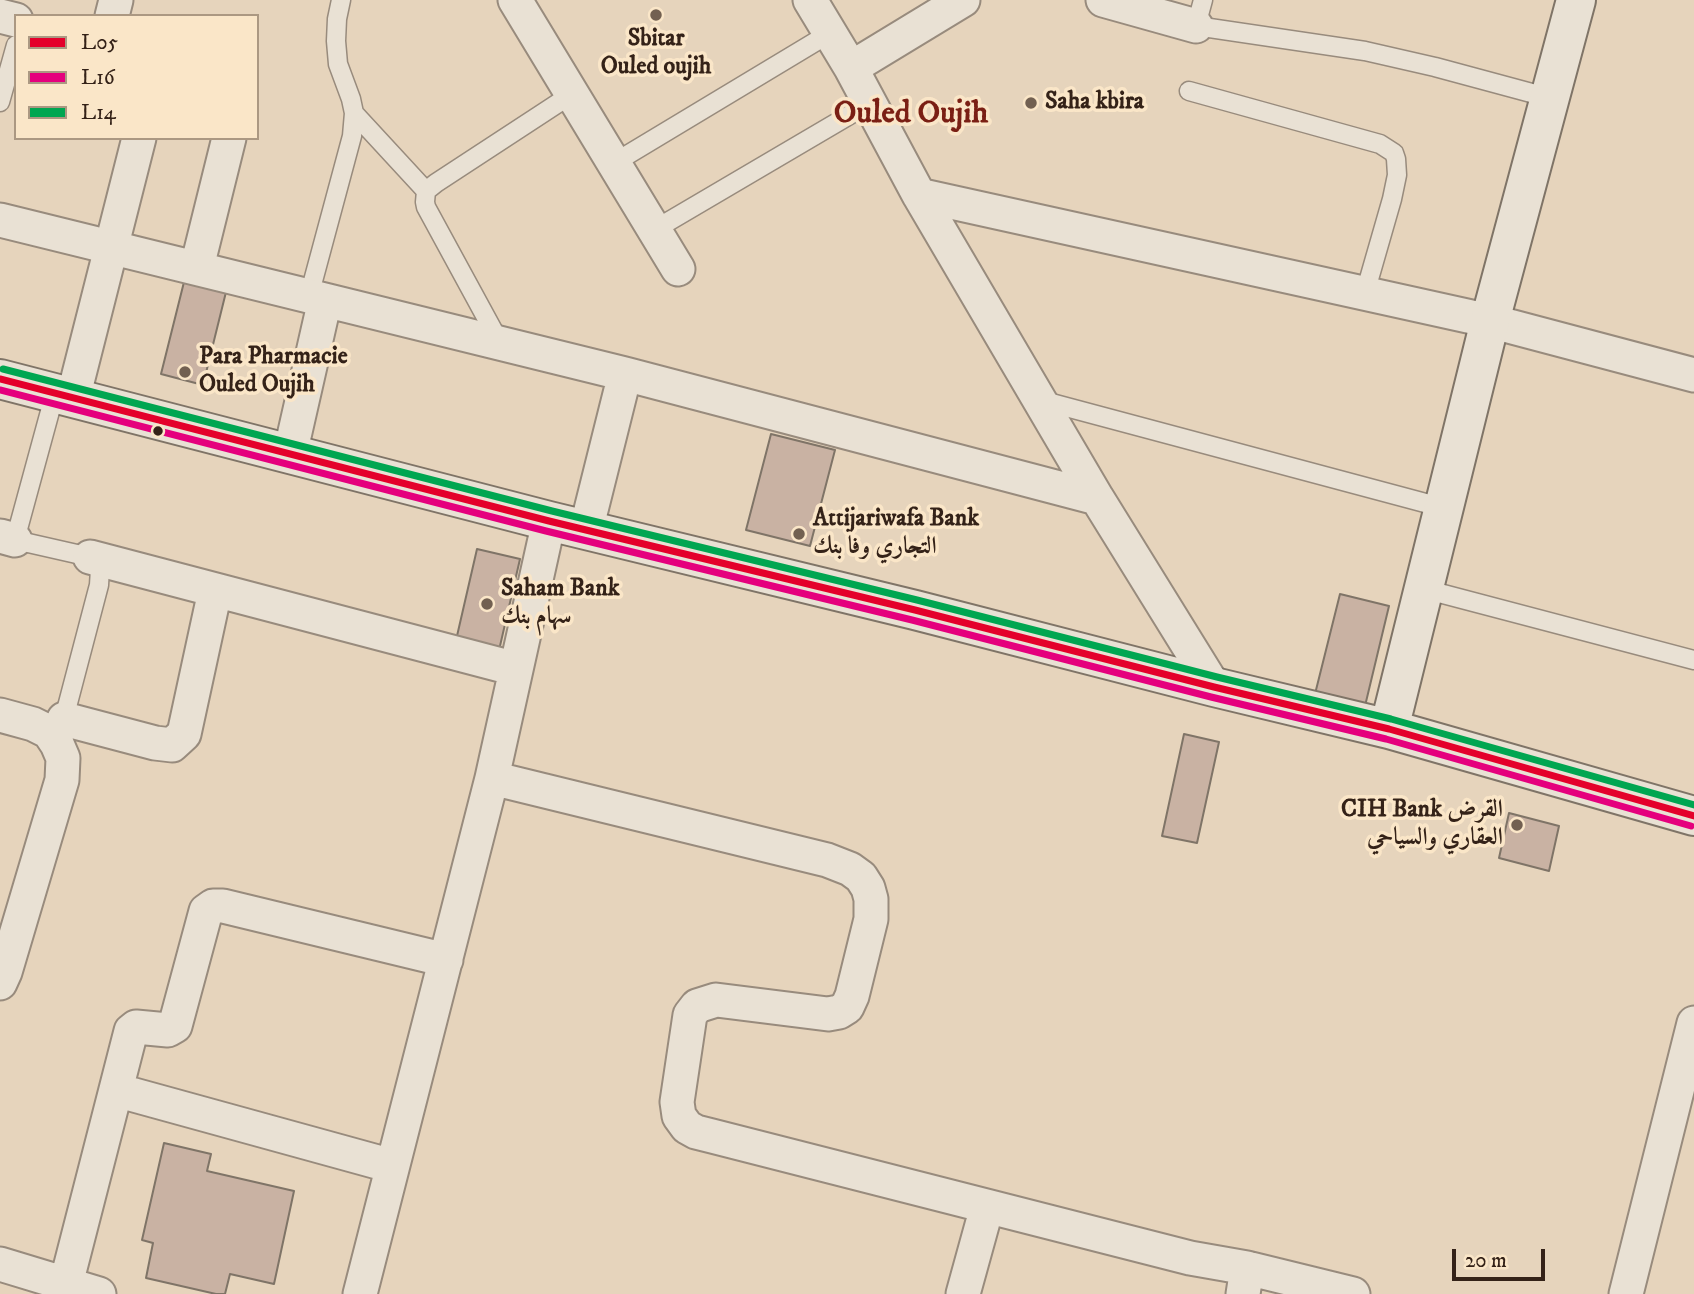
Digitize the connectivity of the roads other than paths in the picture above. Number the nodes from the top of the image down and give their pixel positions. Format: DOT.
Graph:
graph roads {
  1 [pos="341,0"];
  2 [pos="515,0"];
  3 [pos="810,0"];
  4 [pos="964,0"];
  5 [pos="1103,0"];
  6 [pos="1576,0"];
  7 [pos="1199,13"];
  8 [pos="830,33"];
  9 [pos="14,52"];
  10 [pos="851,68"];
  11 [pos="1189,91"];
  12 [pos="572,94"];
  13 [pos="1550,98"];
  14 [pos="0,102"];
  15 [pos="870,103"];
  16 [pos="354,113"];
  17 [pos="138,140"];
  18 [pos="229,140"];
  19 [pos="614,163"];
  20 [pos="426,191"];
  21 [pos="919,195"];
  22 [pos="0,220"];
  23 [pos="654,230"];
  24 [pos="111,247"];
  25 [pos="197,267"];
  26 [pos="678,269"];
  27 [pos="1365,293"];
  28 [pos="317,298"];
  29 [pos="1490,321"];
  30 [pos="500,343"];
  31 [pos="625,374"];
  32 [pos="1694,375"];
  33 [pos="0,379"];
  34 [pos="64,395"];
  35 [pos="1040,400"];
  36 [pos="290,454"];
  37 [pos="1097,498"];
  38 [pos="1444,508"];
  39 [pos="549,521"];
  40 [pos="586,530"];
  41 [pos="8,538"];
  42 [pos="90,557"];
  43 [pos="1424,589"];
  44 [pos="215,591"];
  45 [pos="1694,660"];
  46 [pos="516,669"];
  47 [pos="1214,687"];
  48 [pos="0,715"];
  49 [pos="1390,729"];
  50 [pos="61,732"];
  51 [pos="492,778"];
  52 [pos="1694,816"];
  53 [pos="446,960"];
  54 [pos="0,983"];
  55 [pos="1694,1023"];
  56 [pos="116,1090"];
  57 [pos="392,1166"];
  58 [pos="987,1207"];
  59 [pos="0,1264"];
  60 [pos="1245,1281"];
  61 [pos="66,1284"];
  62 [pos="99,1294"];
  63 [pos="359,1294"];
  64 [pos="963,1294"];
  65 [pos="1353,1294"];
  66 [pos="1626,1294"];
  1 -- 16 [label="lane"];
  2 -- 12 [label="street"];
  3 -- 8 [label="street"];
  4 -- 10 [label="street"];
  5 -- 7 [label="street"];
  6 -- 13 [label="street"];
  7 -- 13 [label="lane"];
  8 -- 10 [label="street"];
  8 -- 19 [label="lane"];
  9 -- 14 [label="lane"];
  10 -- 15 [label="street"];
  11 -- 27 [label="lane"];
  12 -- 19 [label="street"];
  12 -- 20 [label="lane"];
  13 -- 29 [label="street"];
  15 -- 21 [label="street"];
  15 -- 23 [label="lane"];
  16 -- 20 [label="lane"];
  16 -- 28 [label="lane"];
  17 -- 24 [label="street"];
  18 -- 25 [label="street"];
  19 -- 23 [label="street"];
  20 -- 30 [label="lane"];
  21 -- 27 [label="street"];
  21 -- 35 [label="street"];
  22 -- 24 [label="street"];
  23 -- 26 [label="street"];
  24 -- 25 [label="street"];
  24 -- 34 [label="street"];
  25 -- 28 [label="street"];
  27 -- 29 [label="street"];
  28 -- 30 [label="street"];
  28 -- 36 [label="street"];
  29 -- 32 [label="street"];
  29 -- 38 [label="street"];
  30 -- 31 [label="street"];
  31 -- 37 [label="street"];
  31 -- 40 [label="street"];
  33 -- 34 [label="street"];
  34 -- 36 [label="street"];
  34 -- 41 [label="lane"];
  35 -- 37 [label="street"];
  35 -- 38 [label="lane"];
  36 -- 39 [label="street"];
  37 -- 47 [label="street"];
  38 -- 43 [label="street"];
  39 -- 40 [label="street"];
  39 -- 46 [label="street"];
  40 -- 47 [label="street"];
  41 -- 42 [label="lane"];
  42 -- 44 [label="street"];
  42 -- 50 [label="lane"];
  43 -- 45 [label="lane"];
  43 -- 49 [label="street"];
  44 -- 46 [label="street"];
  44 -- 50 [label="street"];
  46 -- 51 [label="street"];
  47 -- 49 [label="street"];
  48 -- 50 [label="street"];
  49 -- 52 [label="street"];
  50 -- 54 [label="street"];
  51 -- 53 [label="street"];
  51 -- 58 [label="street"];
  53 -- 56 [label="street"];
  53 -- 57 [label="street"];
  55 -- 66 [label="street"];
  56 -- 57 [label="street"];
  56 -- 61 [label="street"];
  57 -- 63 [label="street"];
  58 -- 60 [label="street"];
  58 -- 64 [label="street"];
  59 -- 61 [label="street"];
  60 -- 65 [label="street"];
  61 -- 62 [label="street"];
}
